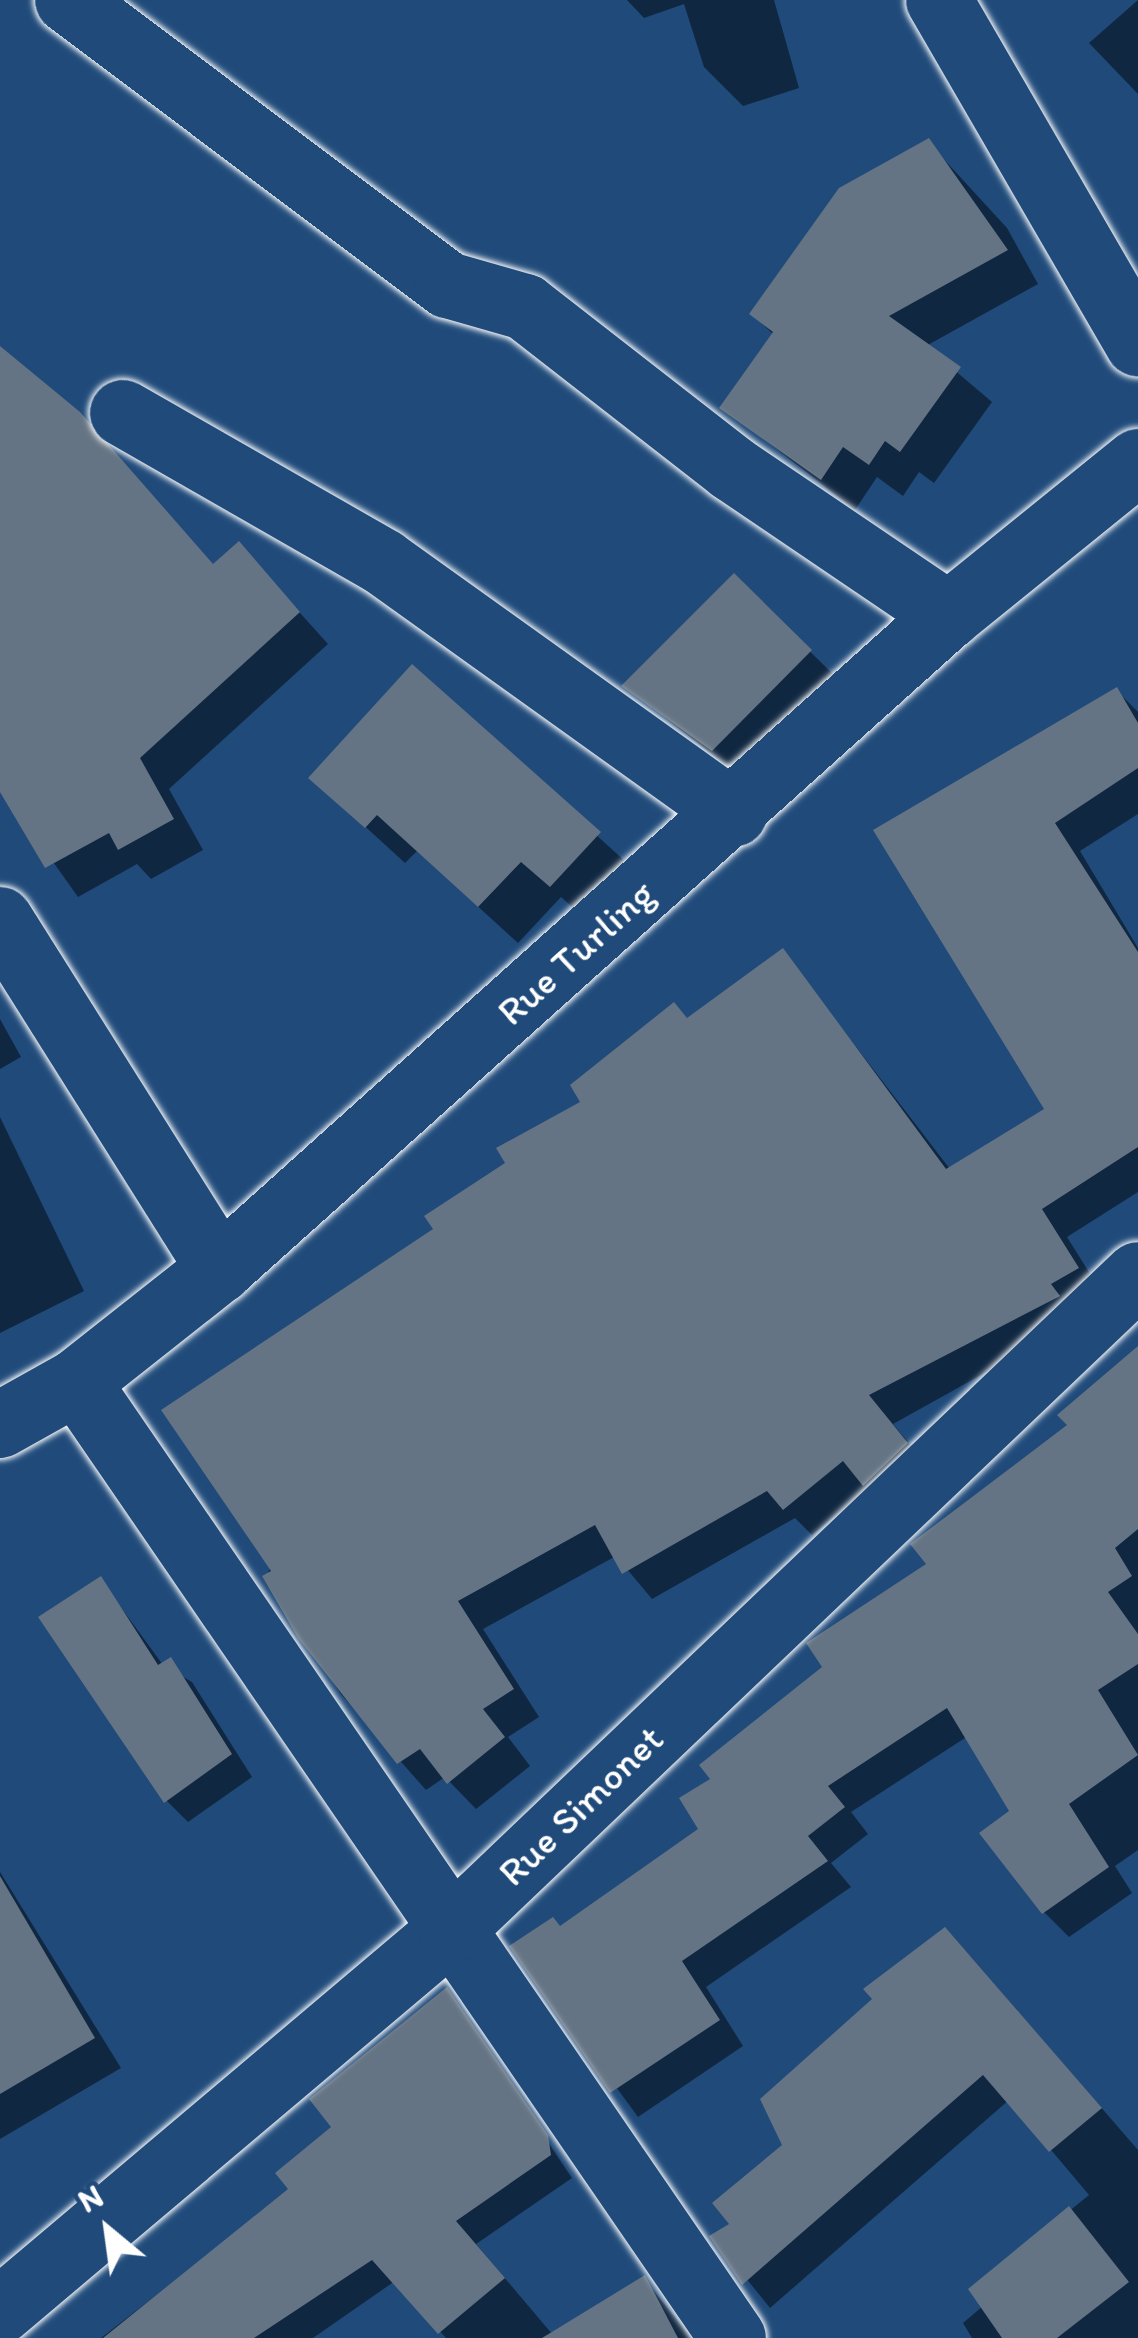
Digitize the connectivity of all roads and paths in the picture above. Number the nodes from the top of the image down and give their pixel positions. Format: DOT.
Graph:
graph roads {
  1 [pos="68,0"];
  2 [pos="939,0"];
  3 [pos="1138,343"];
  4 [pos="123,413"];
  5 [pos="1138,462"];
  6 [pos="949,615"];
  7 [pos="734,813"];
  8 [pos="0,920"];
  9 [pos="220,1269"];
  10 [pos="1138,1275"];
  11 [pos="76,1382"];
  12 [pos="0,1425"];
  13 [pos="451,1930"];
  14 [pos="0,2311"];
  15 [pos="733,2338"];
  1 -- 6 [label="street"];
  2 -- 3 [label="street"];
  4 -- 7 [label="street"];
  5 -- 6 [label="street, Rue Turling"];
  6 -- 7 [label="street, Rue Turling"];
  7 -- 9 [label="street, Rue Turling"];
  8 -- 9 [label="street"];
  9 -- 11 [label="street, Rue Turling"];
  10 -- 13 [label="street, Rue Simonet"];
  11 -- 12 [label="street, Rue Turling"];
  11 -- 13 [label="street"];
  13 -- 14 [label="street, Rue Simonet"];
  13 -- 15 [label="street"];
}
